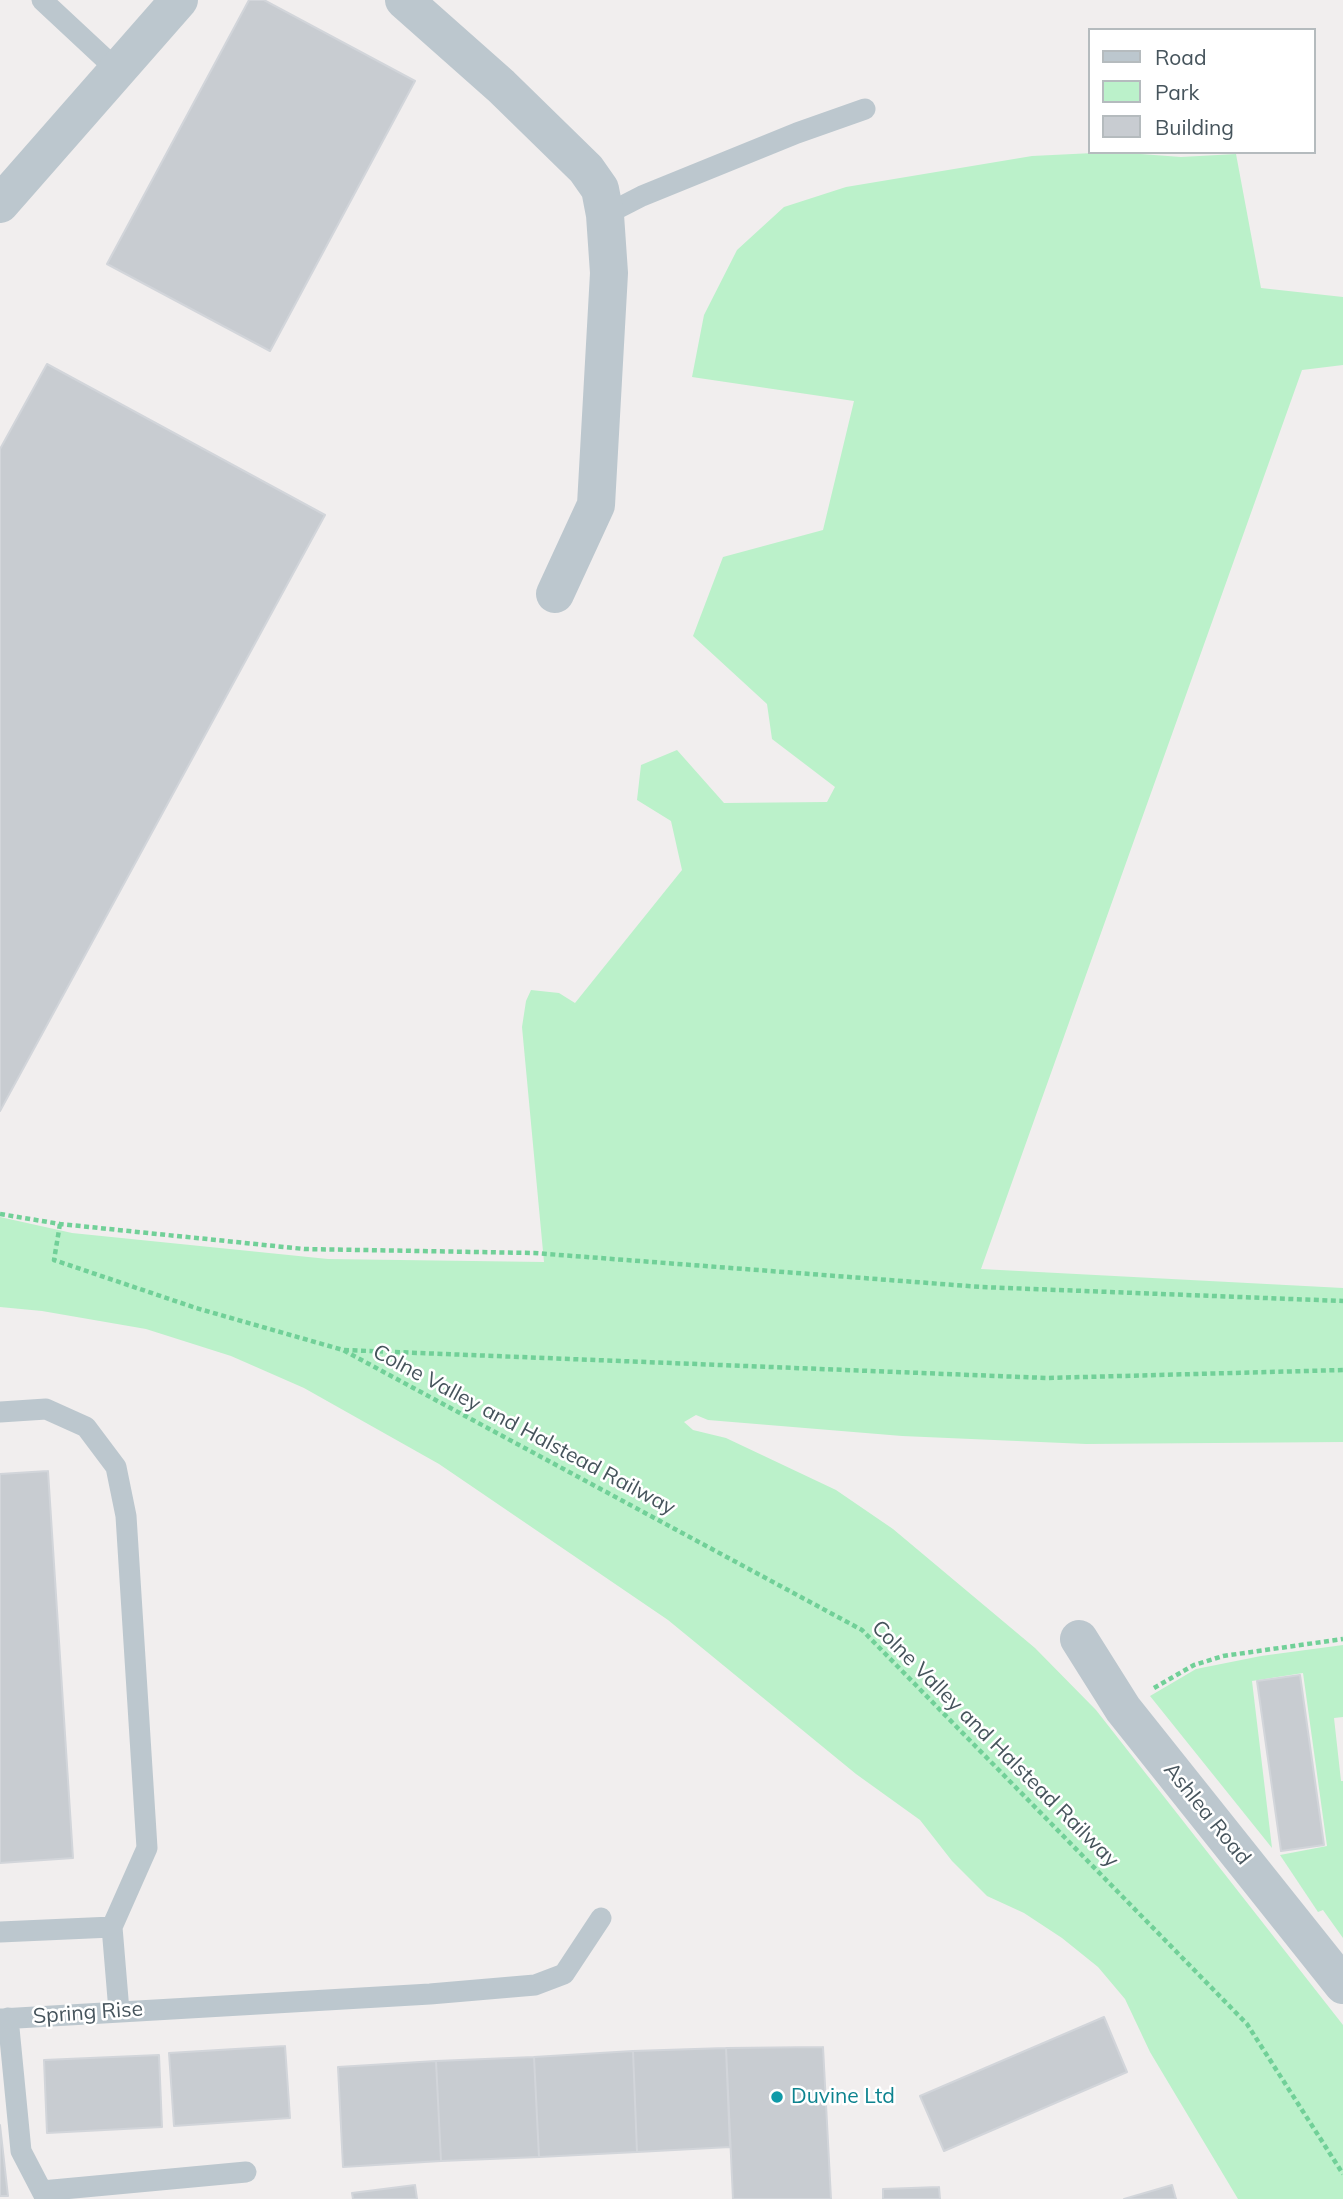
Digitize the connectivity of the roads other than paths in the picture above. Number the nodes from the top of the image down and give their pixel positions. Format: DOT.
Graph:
graph roads {
  1 [pos="42,0"];
  2 [pos="179,0"];
  3 [pos="404,0"];
  4 [pos="116,69"];
  5 [pos="865,109"];
  6 [pos="0,204"];
  7 [pos="606,215"];
  8 [pos="555,594"];
  9 [pos="0,1412"];
  10 [pos="1079,1639"];
  11 [pos="601,1918"];
  12 [pos="112,1927"];
  13 [pos="0,1932"];
  14 [pos="1343,1985"];
  15 [pos="119,2011"];
  16 [pos="4,2019"];
  17 [pos="246,2172"];
  18 [pos="44,2195"];
  1 -- 4 [label="lane"];
  2 -- 4 [label="street"];
  3 -- 7 [label="street"];
  4 -- 6 [label="street"];
  5 -- 7 [label="lane"];
  7 -- 8 [label="street"];
  9 -- 12 [label="lane"];
  10 -- 14 [label="street, Ashlea Road"];
  11 -- 15 [label="lane, Spring Rise"];
  12 -- 13 [label="lane"];
  12 -- 15 [label="lane"];
  15 -- 16 [label="lane, Spring Rise"];
  16 -- 18 [label="lane"];
  17 -- 18 [label="lane"];
}
